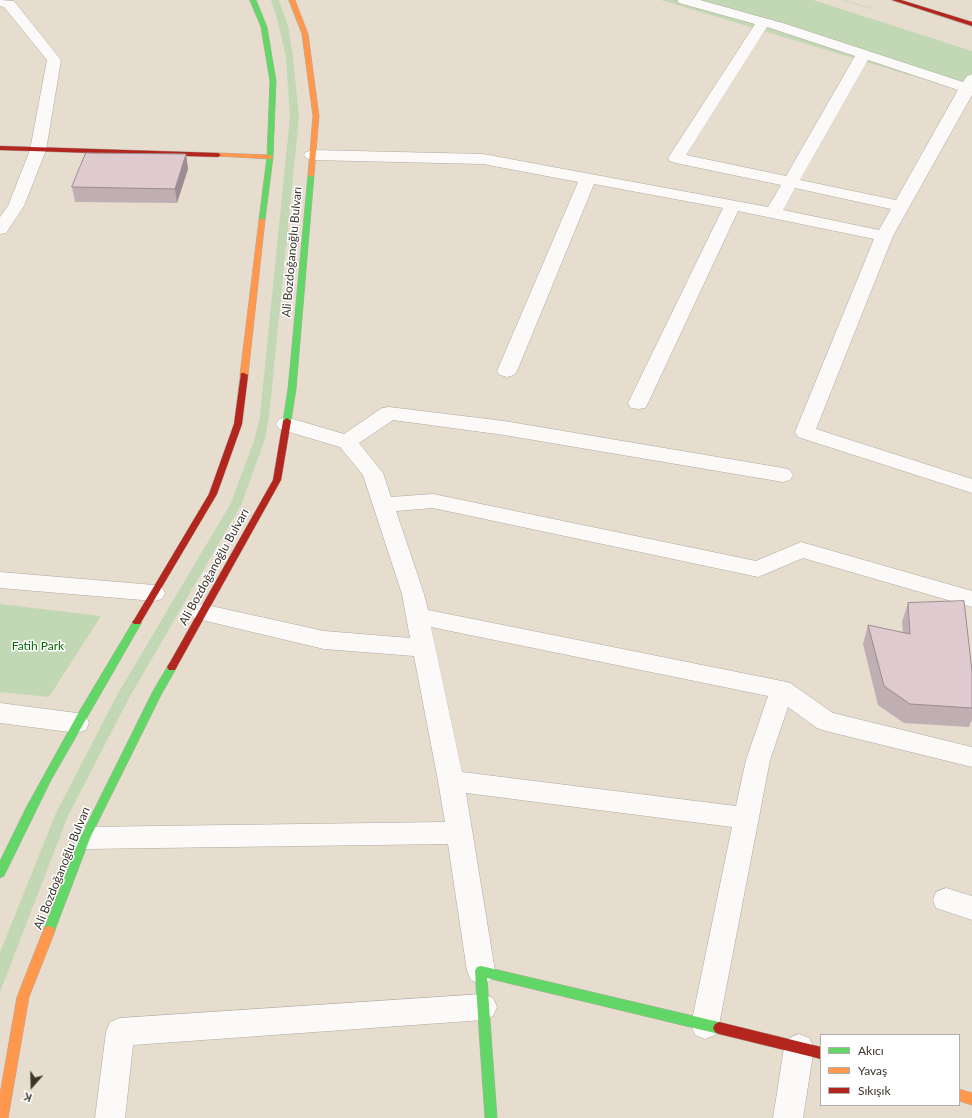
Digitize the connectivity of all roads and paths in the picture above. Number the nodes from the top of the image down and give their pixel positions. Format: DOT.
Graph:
graph roads {
  1 [pos="253,0"];
  2 [pos="292,0"];
  3 [pos="684,0"];
  4 [pos="895,0"];
  5 [pos="0,1"];
  6 [pos="763,22"];
  7 [pos="972,24"];
  8 [pos="864,54"];
  9 [pos="970,85"];
  10 [pos="0,148"];
  11 [pos="38,150"];
  12 [pos="312,156"];
  13 [pos="270,157"];
  14 [pos="588,178"];
  15 [pos="791,182"];
  16 [pos="733,205"];
  17 [pos="901,206"];
  18 [pos="773,213"];
  19 [pos="0,229"];
  20 [pos="884,236"];
  21 [pos="506,371"];
  22 [pos="638,403"];
  23 [pos="286,424"];
  24 [pos="346,442"];
  25 [pos="783,475"];
  26 [pos="972,486"];
  27 [pos="384,505"];
  28 [pos="0,580"];
  29 [pos="154,593"];
  30 [pos="972,599"];
  31 [pos="202,612"];
  32 [pos="417,616"];
  33 [pos="424,648"];
  34 [pos="782,690"];
  35 [pos="0,713"];
  36 [pos="77,723"];
  37 [pos="972,757"];
  38 [pos="451,781"];
  39 [pos="746,818"];
  40 [pos="459,833"];
  41 [pos="85,838"];
  42 [pos="0,873"];
  43 [pos="946,900"];
  44 [pos="972,908"];
  45 [pos="481,971"];
  46 [pos="483,1007"];
  47 [pos="705,1025"];
  48 [pos="810,1050"];
  49 [pos="960,1095"];
  50 [pos="972,1099"];
  51 [pos="2,1118"];
  52 [pos="110,1118"];
  53 [pos="491,1118"];
  54 [pos="788,1118"];
  1 -- 13 [label="main road"];
  2 -- 12 [label="main road, Ali Bozdoğanoğlu Bulvarı"];
  3 -- 6 [label="street"];
  4 -- 7 [label="main road"];
  5 -- 11 [label="street"];
  6 -- 8 [label="street"];
  6 -- 15 [label="street"];
  8 -- 9 [label="street"];
  8 -- 15 [label="street"];
  9 -- 17 [label="street"];
  10 -- 11 [label="main road"];
  11 -- 13 [label="main road"];
  11 -- 19 [label="street"];
  12 -- 14 [label="street"];
  12 -- 23 [label="main road, Ali Bozdoğanoğlu Bulvarı"];
  13 -- 29 [label="main road"];
  14 -- 16 [label="street"];
  14 -- 21 [label="street"];
  15 -- 17 [label="street"];
  15 -- 18 [label="street"];
  16 -- 18 [label="street"];
  16 -- 22 [label="street"];
  17 -- 20 [label="street"];
  18 -- 20 [label="street"];
  20 -- 26 [label="street"];
  23 -- 24 [label="street"];
  23 -- 31 [label="main road, Ali Bozdoğanoğlu Bulvarı"];
  24 -- 25 [label="street"];
  24 -- 27 [label="street"];
  27 -- 30 [label="street"];
  27 -- 32 [label="street"];
  28 -- 29 [label="street"];
  29 -- 36 [label="main road"];
  31 -- 33 [label="street"];
  31 -- 41 [label="main road, Ali Bozdoğanoğlu Bulvarı"];
  32 -- 33 [label="street"];
  32 -- 34 [label="street"];
  33 -- 38 [label="street"];
  34 -- 37 [label="street"];
  34 -- 39 [label="street"];
  35 -- 36 [label="street"];
  36 -- 42 [label="main road"];
  38 -- 39 [label="street"];
  38 -- 40 [label="street"];
  39 -- 47 [label="street"];
  40 -- 41 [label="street"];
  40 -- 45 [label="street"];
  41 -- 51 [label="main road, Ali Bozdoğanoğlu Bulvarı"];
  43 -- 44 [label="street"];
  45 -- 46 [label="main road"];
  45 -- 47 [label="main road"];
  46 -- 52 [label="street"];
  46 -- 53 [label="main road"];
  47 -- 48 [label="main road"];
  48 -- 54 [label="street"];
  49 -- 50 [label="main road"];
}
